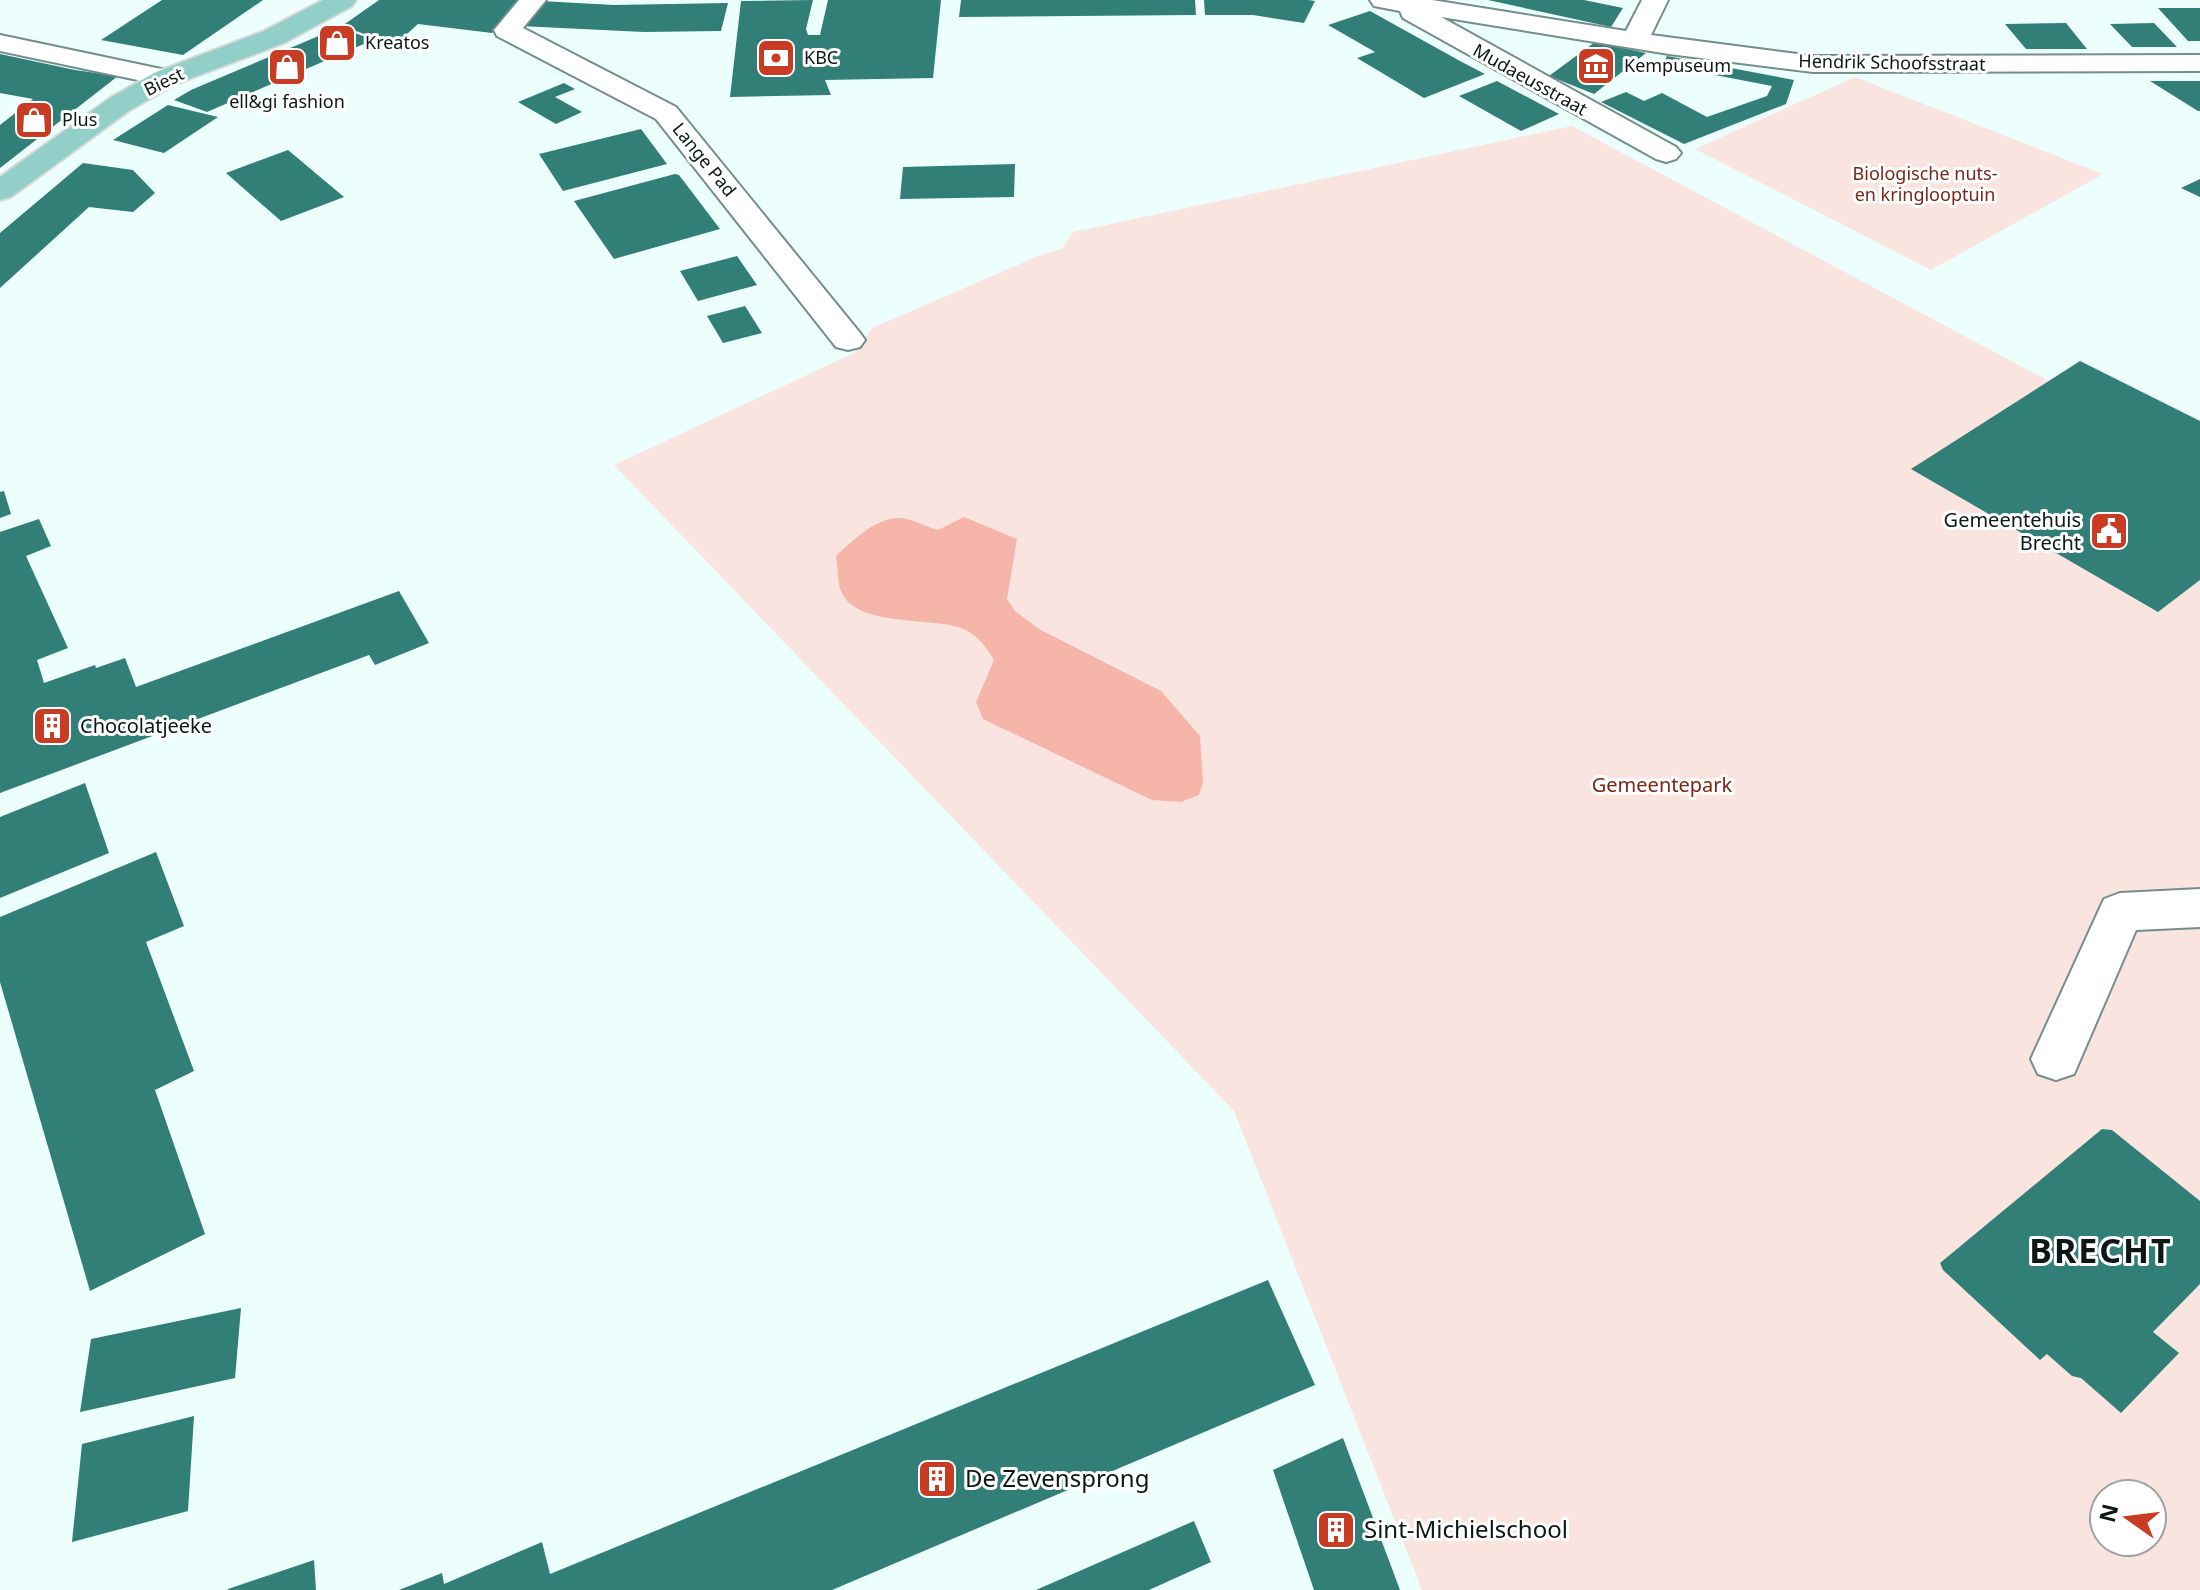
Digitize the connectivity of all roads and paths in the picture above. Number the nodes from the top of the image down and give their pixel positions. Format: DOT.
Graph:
graph roads {
  1 [pos="343,0"];
  2 [pos="533,0"];
  3 [pos="1655,0"];
  4 [pos="1389,1"];
  5 [pos="1635,39"];
  6 [pos="0,43"];
  7 [pos="2200,63"];
  8 [pos="166,78"];
  9 [pos="1666,153"];
  10 [pos="0,191"];
  11 [pos="848,340"];
  12 [pos="2200,908"];
  13 [pos="2056,1059"];
  1 -- 8 [label="main road, Biest"];
  2 -- 11 [label="street, Lange Pad"];
  3 -- 5 [label="street"];
  4 -- 5 [label="street, Hendrik Schoofsstraat"];
  4 -- 9 [label="street, Mudaeusstraat"];
  5 -- 7 [label="street, Hendrik Schoofsstraat"];
  6 -- 8 [label="street"];
  8 -- 10 [label="main road, Biest"];
  12 -- 13 [label="street"];
}
